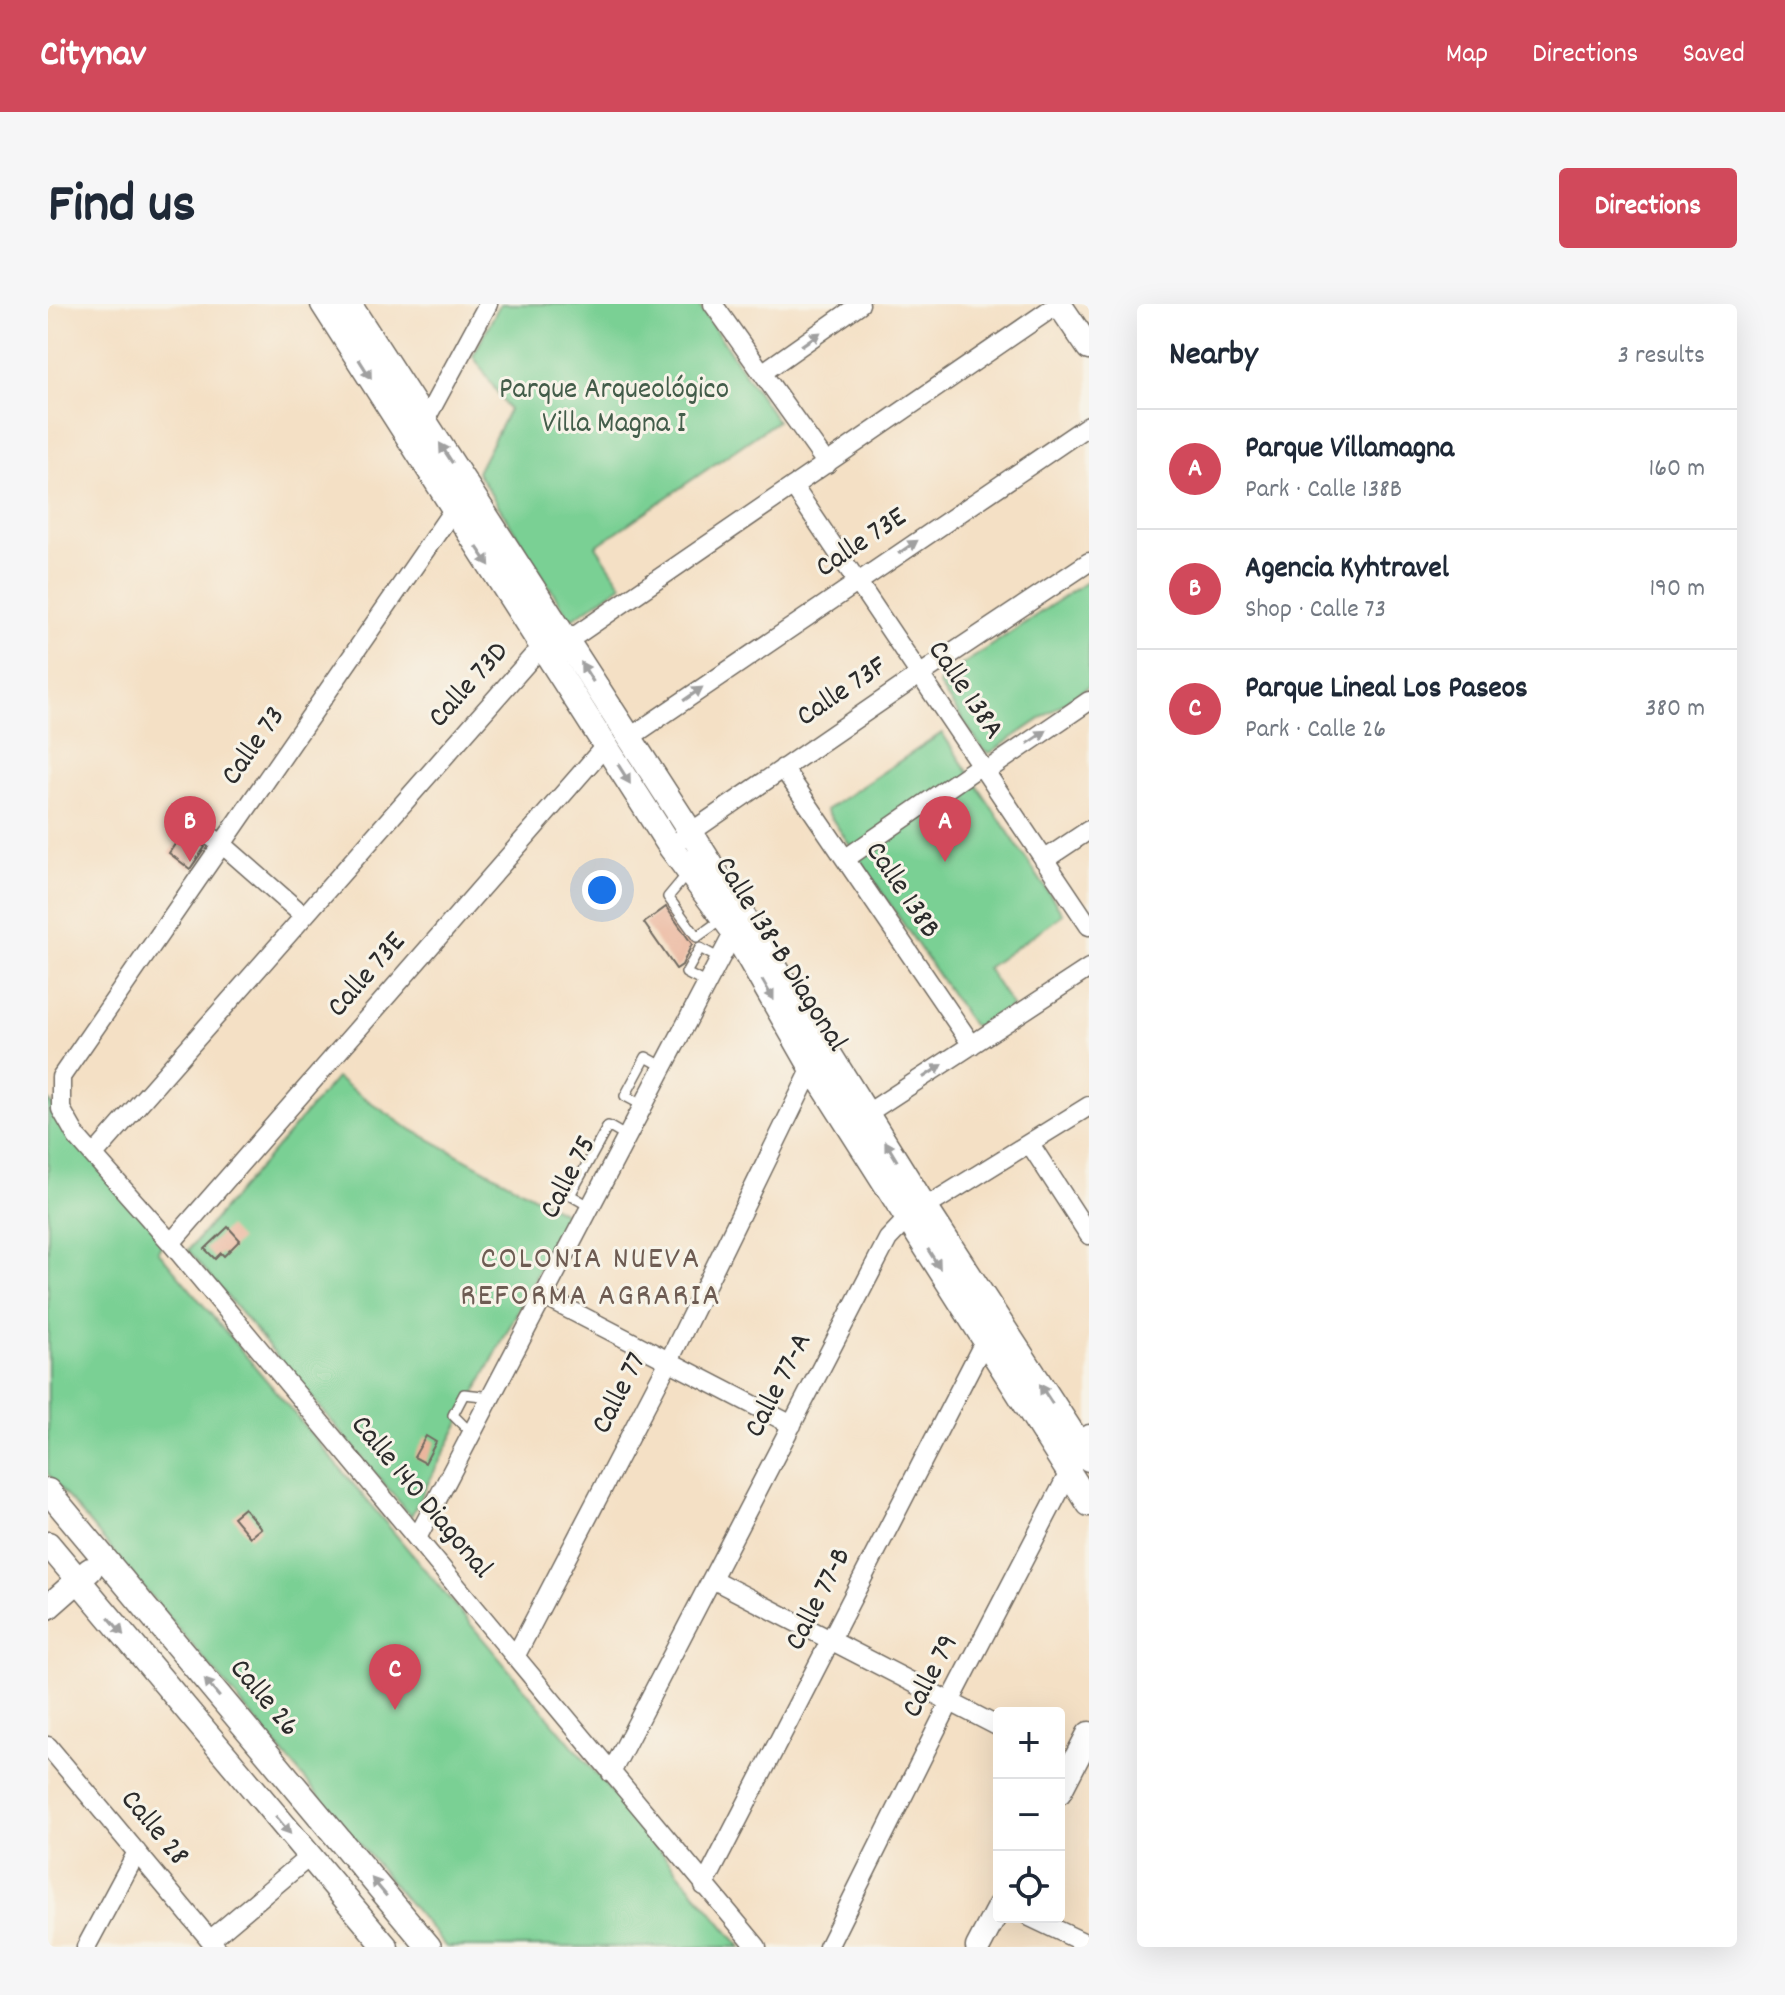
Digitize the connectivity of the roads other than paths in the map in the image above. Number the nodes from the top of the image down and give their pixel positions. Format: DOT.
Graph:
graph roads {
  1 [pos="323,304"];
  2 [pos="349,304"];
  3 [pos="488,304"];
  4 [pos="713,304"];
  5 [pos="860,304"];
  6 [pos="1059,304"];
  7 [pos="1089,348"];
  8 [pos="762,373"];
  9 [pos="425,421"];
  10 [pos="1089,425"];
  11 [pos="410,443"];
  12 [pos="827,464"];
  13 [pos="793,486"];
  14 [pos="468,488"];
  15 [pos="453,511"];
  16 [pos="1089,562"];
  17 [pos="857,581"];
  18 [pos="556,645"];
  19 [pos="920,675"];
  20 [pos="1089,701"];
  21 [pos="618,742"];
  22 [pos="783,768"];
  23 [pos="983,769"];
  24 [pos="191,824"];
  25 [pos="1089,830"];
  26 [pos="690,831"];
  27 [pos="222,844"];
  28 [pos="671,848"];
  29 [pos="845,859"];
  30 [pos="1044,860"];
  31 [pos="304,916"];
  32 [pos="729,925"];
  33 [pos="1089,926"];
  34 [pos="1089,968"];
  35 [pos="972,1045"];
  36 [pos="812,1068"];
  37 [pos="61,1077"];
  38 [pos="1089,1106"];
  39 [pos="858,1119"];
  40 [pos="1030,1144"];
  41 [pos="94,1155"];
  42 [pos="917,1212"];
  43 [pos="1089,1235"];
  44 [pos="171,1243"];
  45 [pos="545,1297"];
  46 [pos="985,1340"];
  47 [pos="669,1361"];
  48 [pos="492,1397"];
  49 [pos="792,1425"];
  50 [pos="472,1434"];
  51 [pos="1082,1453"];
  52 [pos="48,1491"];
  53 [pos="1089,1504"];
  54 [pos="417,1538"];
  55 [pos="48,1544"];
  56 [pos="104,1558"];
  57 [pos="712,1579"];
  58 [pos="78,1580"];
  59 [pos="48,1607"];
  60 [pos="831,1640"];
  61 [pos="515,1657"];
  62 [pos="950,1702"];
  63 [pos="993,1724"];
  64 [pos="1089,1734"];
  65 [pos="52,1752"];
  66 [pos="1066,1761"];
  67 [pos="611,1773"];
  68 [pos="48,1774"];
  69 [pos="137,1852"];
  70 [pos="310,1856"];
  71 [pos="704,1886"];
  72 [pos="993,1918"];
  73 [pos="1043,1923"];
  74 [pos="214,1945"];
  75 [pos="1089,1945"];
  76 [pos="86,1947"];
  77 [pos="386,1947"];
  78 [pos="429,1947"];
  79 [pos="757,1947"];
  80 [pos="828,1947"];
  81 [pos="978,1947"];
  1 -- 11 [label="street, Calle 138-B Diagonal, one-way"];
  2 -- 9 [label="street, Calle 138-B Diagonal"];
  3 -- 9 [label="street"];
  4 -- 8 [label="street"];
  8 -- 5 [label="street, one-way"];
  6 -- 7 [label="street"];
  6 -- 12 [label="street, Calle 73D"];
  8 -- 12 [label="street"];
  9 -- 11 [label="street"];
  14 -- 9 [label="street, Calle 138-B Diagonal, one-way"];
  17 -- 10 [label="street, Calle 73E, one-way"];
  11 -- 15 [label="street, Calle 138-B Diagonal"];
  12 -- 13 [label="street, Calle 73D"];
  13 -- 17 [label="street, Calle 138A"];
  13 -- 18 [label="street, Calle 73D"];
  14 -- 15 [label="street, Calle 73"];
  14 -- 18 [label="street, Calle 138-B Diagonal"];
  15 -- 18 [label="street, Calle 138-B Diagonal, one-way"];
  15 -- 27 [label="street, Calle 73"];
  16 -- 19 [label="street, Calle 73F"];
  17 -- 19 [label="street, Calle 138A"];
  21 -- 17 [label="street, Calle 73E, one-way"];
  18 -- 21 [label="street, Calle 138-B Diagonal"];
  18 -- 31 [label="street, Calle 73D"];
  19 -- 22 [label="street, Calle 73F"];
  19 -- 23 [label="street, Calle 138A"];
  23 -- 20 [label="street, one-way"];
  21 -- 26 [label="street, Calle 138-B Diagonal"];
  21 -- 28 [label="street, Calle 138-B Diagonal, one-way"];
  21 -- 44 [label="street, Calle 73E"];
  22 -- 26 [label="street, Calle 73F"];
  22 -- 29 [label="street, Calle 138B"];
  23 -- 29 [label="street"];
  23 -- 30 [label="street, Calle 138A"];
  24 -- 27 [label="street"];
  25 -- 30 [label="street"];
  26 -- 28 [label="street, Calle 73F"];
  26 -- 39 [label="street, Calle 138-B Diagonal"];
  27 -- 31 [label="street"];
  27 -- 37 [label="street, Calle 73"];
  28 -- 32 [label="street, Calle 138-B Diagonal"];
  29 -- 35 [label="street, Calle 138B"];
  30 -- 33 [label="street, Calle 138A"];
  31 -- 41 [label="street, Calle 73D"];
  32 -- 36 [label="street, Calle 138-B Diagonal, one-way"];
  32 -- 45 [label="street, Calle 75"];
  34 -- 35 [label="street"];
  39 -- 35 [label="street, one-way"];
  36 -- 39 [label="street, Calle 138-B Diagonal"];
  36 -- 47 [label="street, Calle 77"];
  37 -- 41 [label="street, Calle 140 Diagonal"];
  38 -- 40 [label="street, Calle 77-A"];
  39 -- 42 [label="street, Calle 138-B Diagonal"];
  40 -- 42 [label="street, Calle 77-A"];
  40 -- 43 [label="street"];
  41 -- 44 [label="street, Calle 140 Diagonal"];
  42 -- 46 [label="street, Calle 138-B Diagonal, one-way"];
  42 -- 49 [label="street, Calle 77-A"];
  51 -- 42 [label="street, Calle 138-B Diagonal, one-way"];
  44 -- 54 [label="street, Calle 140 Diagonal"];
  45 -- 47 [label="street"];
  45 -- 48 [label="street, Calle 75"];
  46 -- 51 [label="street, Calle 138-B Diagonal"];
  46 -- 60 [label="street, Calle 77-B"];
  47 -- 49 [label="street"];
  47 -- 61 [label="street, Calle 77"];
  48 -- 50 [label="street, Calle 75"];
  48 -- 50 [label="lane"];
  49 -- 57 [label="street, Calle 77-A"];
  50 -- 54 [label="street, Calle 75"];
  51 -- 53 [label="street, Calle 138-B Diagonal"];
  51 -- 62 [label="street, Calle 79"];
  52 -- 56 [label="street, Calle 26"];
  54 -- 61 [label="street, Calle 140 Diagonal"];
  55 -- 58 [label="street"];
  56 -- 58 [label="street"];
  78 -- 56 [label="street, Calle 26, one-way"];
  57 -- 60 [label="street"];
  57 -- 67 [label="street, Calle 77-A"];
  58 -- 59 [label="street"];
  58 -- 70 [label="street, one-way"];
  60 -- 62 [label="street"];
  60 -- 71 [label="street, Calle 77-B"];
  61 -- 67 [label="street, Calle 140 Diagonal"];
  62 -- 63 [label="street"];
  62 -- 80 [label="street, Calle 79"];
  64 -- 66 [label="street"];
  65 -- 68 [label="street"];
  65 -- 69 [label="street, Calle 28"];
  67 -- 71 [label="street, Calle 140 Diagonal"];
  69 -- 74 [label="street, Calle 28"];
  69 -- 76 [label="street"];
  70 -- 74 [label="street"];
  70 -- 77 [label="street"];
  71 -- 79 [label="street, Calle 140 Diagonal"];
  72 -- 81 [label="street"];
  73 -- 75 [label="street"];
}
